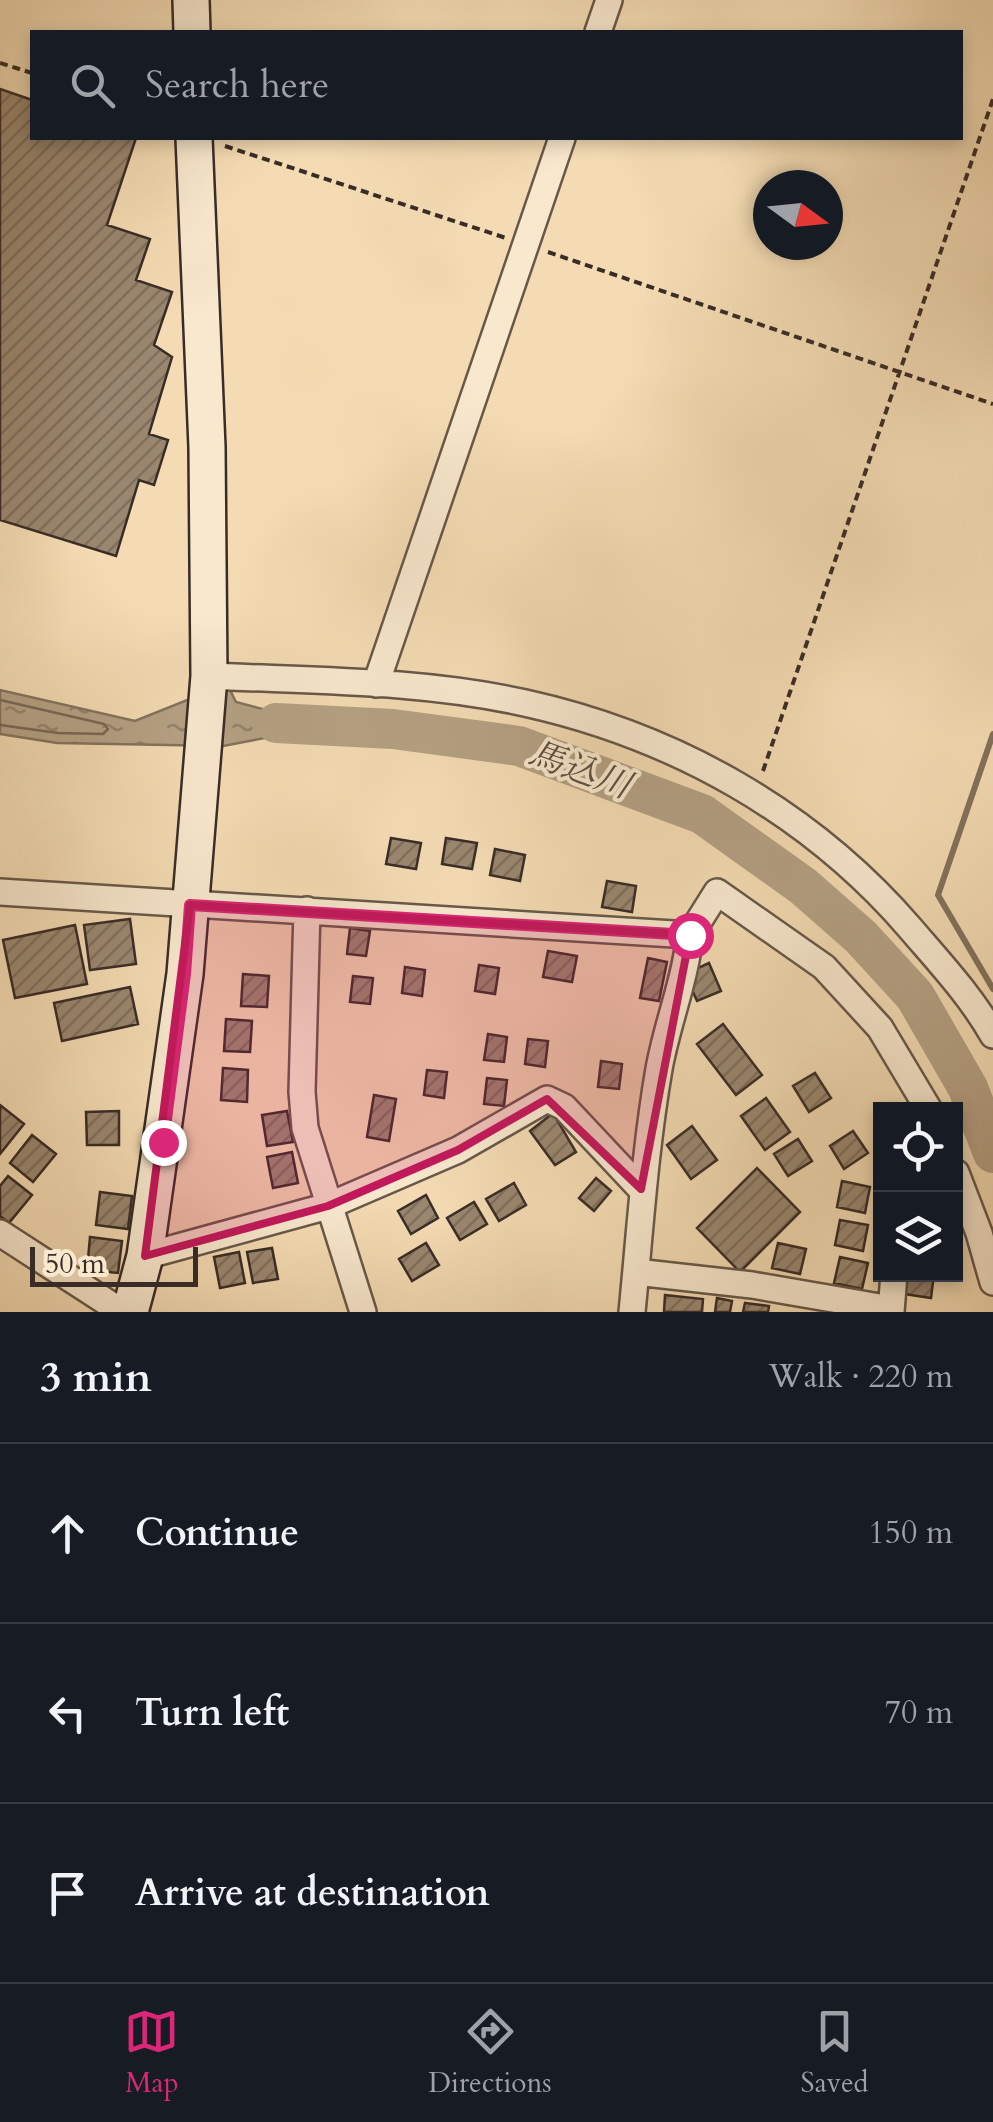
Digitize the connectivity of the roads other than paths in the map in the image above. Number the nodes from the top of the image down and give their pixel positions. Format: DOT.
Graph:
graph roads {
  1 [pos="191,0"];
  2 [pos="610,0"];
  3 [pos="192,30"];
  4 [pos="599,30"];
  5 [pos="205,140"];
  6 [pos="561,140"];
  7 [pos="209,676"];
  8 [pos="376,684"];
  9 [pos="0,892"];
  10 [pos="190,905"];
  11 [pos="307,910"];
  12 [pos="690,935"];
  13 [pos="993,1036"];
  14 [pos="923,1102"];
  15 [pos="641,1189"];
  16 [pos="963,1191"];
  17 [pos="328,1206"];
  18 [pos="0,1233"];
  19 [pos="145,1256"];
  20 [pos="636,1272"];
  21 [pos="893,1282"];
  22 [pos="993,1282"];
  23 [pos="891,1311"];
  24 [pos="122,1312"];
  25 [pos="130,1312"];
  26 [pos="363,1312"];
  27 [pos="632,1312"];
  1 -- 3 [label="street"];
  2 -- 4 [label="street"];
  5 -- 7 [label="street"];
  6 -- 8 [label="street"];
  7 -- 8 [label="street"];
  7 -- 10 [label="street"];
  8 -- 13 [label="street"];
  9 -- 10 [label="street"];
  10 -- 11 [label="street"];
  10 -- 19 [label="street"];
  11 -- 12 [label="street"];
  11 -- 17 [label="street"];
  12 -- 14 [label="street"];
  12 -- 15 [label="street"];
  15 -- 17 [label="street"];
  15 -- 20 [label="street"];
  16 -- 22 [label="street"];
  17 -- 19 [label="street"];
  17 -- 26 [label="street"];
  18 -- 24 [label="street"];
  19 -- 25 [label="street"];
  20 -- 23 [label="street"];
  20 -- 27 [label="street"];
  21 -- 23 [label="street"];
}
